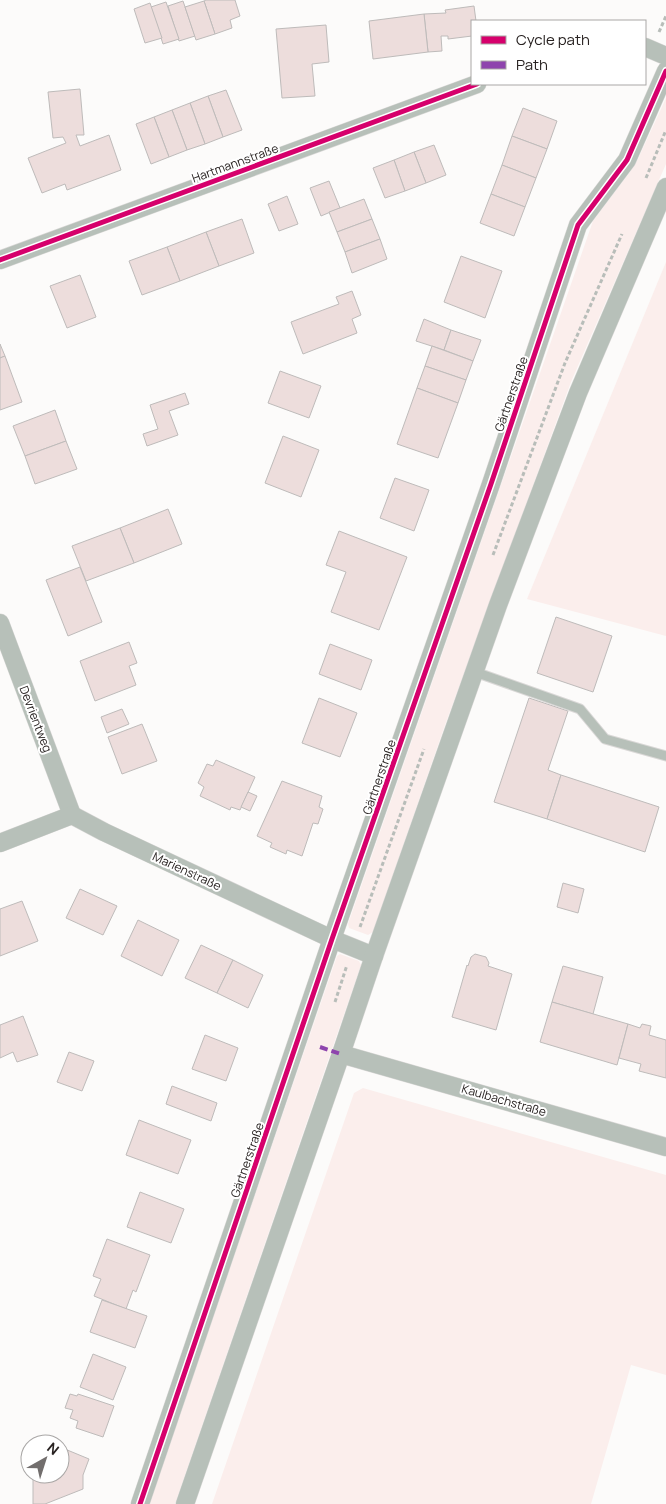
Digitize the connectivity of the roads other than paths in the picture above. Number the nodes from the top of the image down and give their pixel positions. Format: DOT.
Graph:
graph roads {
  1 [pos="650,43"];
  2 [pos="666,56"];
  3 [pos="666,71"];
  4 [pos="474,85"];
  5 [pos="666,188"];
  6 [pos="0,260"];
  7 [pos="0,623"];
  8 [pos="475,672"];
  9 [pos="666,756"];
  10 [pos="72,814"];
  11 [pos="0,843"];
  12 [pos="332,939"];
  13 [pos="374,956"];
  14 [pos="341,1054"];
  15 [pos="666,1147"];
  16 [pos="140,1504"];
  17 [pos="185,1504"];
  1 -- 2 [label="street"];
  3 -- 12 [label="street, Gärtnerstraße"];
  4 -- 6 [label="street, Hartmannstraße"];
  5 -- 8 [label="street"];
  7 -- 10 [label="street, Devrientweg"];
  8 -- 9 [label="lane"];
  8 -- 13 [label="street"];
  10 -- 11 [label="street"];
  10 -- 12 [label="street, Marienstraße"];
  12 -- 13 [label="street, Marienstraße"];
  12 -- 16 [label="street, Gärtnerstraße"];
  13 -- 14 [label="street"];
  14 -- 15 [label="street, Kaulbachstraße"];
  14 -- 17 [label="street"];
}
